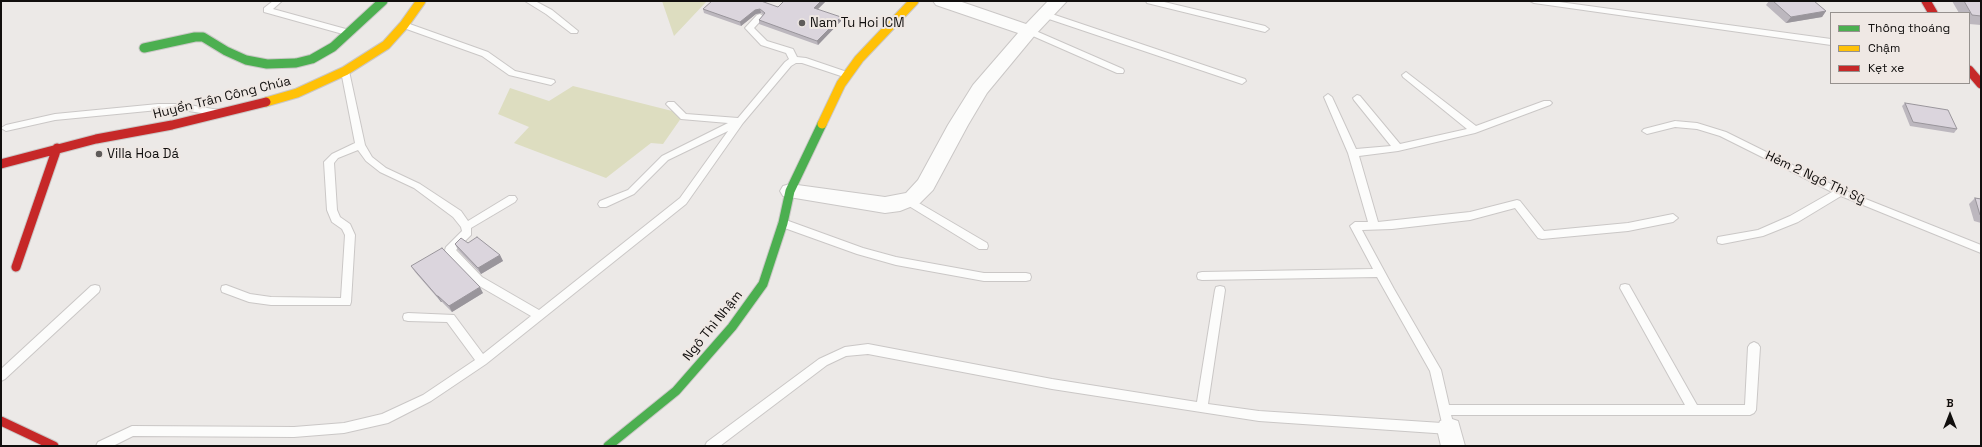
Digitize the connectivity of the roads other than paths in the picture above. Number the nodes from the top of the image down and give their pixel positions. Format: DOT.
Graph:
graph roads {
  1 [pos="278,1"];
  2 [pos="383,1"];
  3 [pos="421,1"];
  4 [pos="529,1"];
  5 [pos="914,1"];
  6 [pos="942,1"];
  7 [pos="1150,1"];
  8 [pos="1534,1"];
  9 [pos="1926,1"];
  10 [pos="1052,8"];
  11 [pos="1932,12"];
  12 [pos="760,17"];
  13 [pos="404,25"];
  14 [pos="1265,29"];
  15 [pos="574,31"];
  16 [pos="1029,31"];
  17 [pos="350,33"];
  18 [pos="1830,42"];
  19 [pos="144,48"];
  20 [pos="794,60"];
  21 [pos="1120,70"];
  22 [pos="345,71"];
  23 [pos="1970,71"];
  24 [pos="847,75"];
  25 [pos="1406,75"];
  26 [pos="1242,81"];
  27 [pos="551,82"];
  28 [pos="1981,84"];
  29 [pos="1328,97"];
  30 [pos="1357,98"];
  31 [pos="1547,103"];
  32 [pos="672,104"];
  33 [pos="223,113"];
  34 [pos="740,121"];
  35 [pos="6,128"];
  36 [pos="1475,130"];
  37 [pos="1646,131"];
  38 [pos="360,145"];
  39 [pos="57,148"];
  40 [pos="1398,148"];
  41 [pos="1353,153"];
  42 [pos="1,164"];
  43 [pos="790,191"];
  44 [pos="1840,192"];
  45 [pos="512,198"];
  46 [pos="907,200"];
  47 [pos="603,204"];
  48 [pos="1673,218"];
  49 [pos="783,223"];
  50 [pos="1374,225"];
  51 [pos="466,226"];
  52 [pos="1722,240"];
  53 [pos="983,246"];
  54 [pos="1981,249"];
  55 [pos="16,267"];
  56 [pos="1380,273"];
  57 [pos="1202,276"];
  58 [pos="1026,277"];
  59 [pos="95,288"];
  60 [pos="226,288"];
  61 [pos="1625,288"];
  62 [pos="1220,290"];
  63 [pos="539,315"];
  64 [pos="408,317"];
  65 [pos="1754,347"];
  66 [pos="482,361"];
  67 [pos="1,376"];
  68 [pos="1202,408"];
  69 [pos="1693,409"];
  70 [pos="1,421"];
  71 [pos="1448,428"];
  72 [pos="54,446"];
  73 [pos="102,446"];
  74 [pos="608,446"];
  75 [pos="711,446"];
  1 -- 17 [label="lane"];
  2 -- 17 [label="street"];
  3 -- 13 [label="street, Huyền Trân Công Chúa"];
  4 -- 15 [label="lane"];
  5 -- 24 [label="street, Ngô Thì Nhậm"];
  6 -- 16 [label="street"];
  7 -- 14 [label="lane"];
  8 -- 18 [label="lane"];
  9 -- 11 [label="street"];
  10 -- 16 [label="street"];
  10 -- 26 [label="lane"];
  12 -- 20 [label="lane"];
  13 -- 22 [label="street, Huyền Trân Công Chúa"];
  13 -- 27 [label="lane"];
  16 -- 21 [label="lane"];
  16 -- 46 [label="street"];
  17 -- 19 [label="street"];
  20 -- 24 [label="lane"];
  20 -- 34 [label="lane"];
  22 -- 33 [label="street, Huyền Trân Công Chúa"];
  22 -- 38 [label="lane"];
  23 -- 28 [label="street"];
  24 -- 43 [label="street, Ngô Thì Nhậm"];
  25 -- 36 [label="lane"];
  29 -- 41 [label="lane"];
  30 -- 40 [label="lane"];
  31 -- 36 [label="lane"];
  32 -- 34 [label="lane"];
  33 -- 35 [label="lane"];
  33 -- 39 [label="street, Huyền Trân Công Chúa"];
  34 -- 47 [label="lane"];
  34 -- 63 [label="lane"];
  36 -- 40 [label="lane"];
  37 -- 44 [label="lane, Hẻm 2 Ngô Thì Sỹ"];
  38 -- 51 [label="lane"];
  38 -- 60 [label="lane"];
  39 -- 42 [label="street, Huyền Trân Công Chúa"];
  39 -- 55 [label="street"];
  40 -- 41 [label="lane"];
  41 -- 50 [label="lane"];
  43 -- 46 [label="street"];
  43 -- 49 [label="street, Ngô Thì Nhậm"];
  44 -- 52 [label="lane"];
  44 -- 54 [label="lane, Hẻm 2 Ngô Thì Sỹ"];
  45 -- 51 [label="lane"];
  46 -- 53 [label="lane"];
  48 -- 50 [label="lane"];
  49 -- 58 [label="lane"];
  49 -- 74 [label="street, Ngô Thì Nhậm"];
  50 -- 56 [label="lane"];
  51 -- 63 [label="lane"];
  56 -- 57 [label="lane"];
  56 -- 71 [label="lane"];
  59 -- 67 [label="lane"];
  61 -- 69 [label="lane"];
  62 -- 68 [label="lane"];
  63 -- 66 [label="lane"];
  64 -- 66 [label="lane"];
  65 -- 69 [label="lane"];
  66 -- 73 [label="lane"];
  68 -- 71 [label="lane"];
  68 -- 75 [label="lane"];
  69 -- 71 [label="lane"];
  70 -- 72 [label="street"];
}
